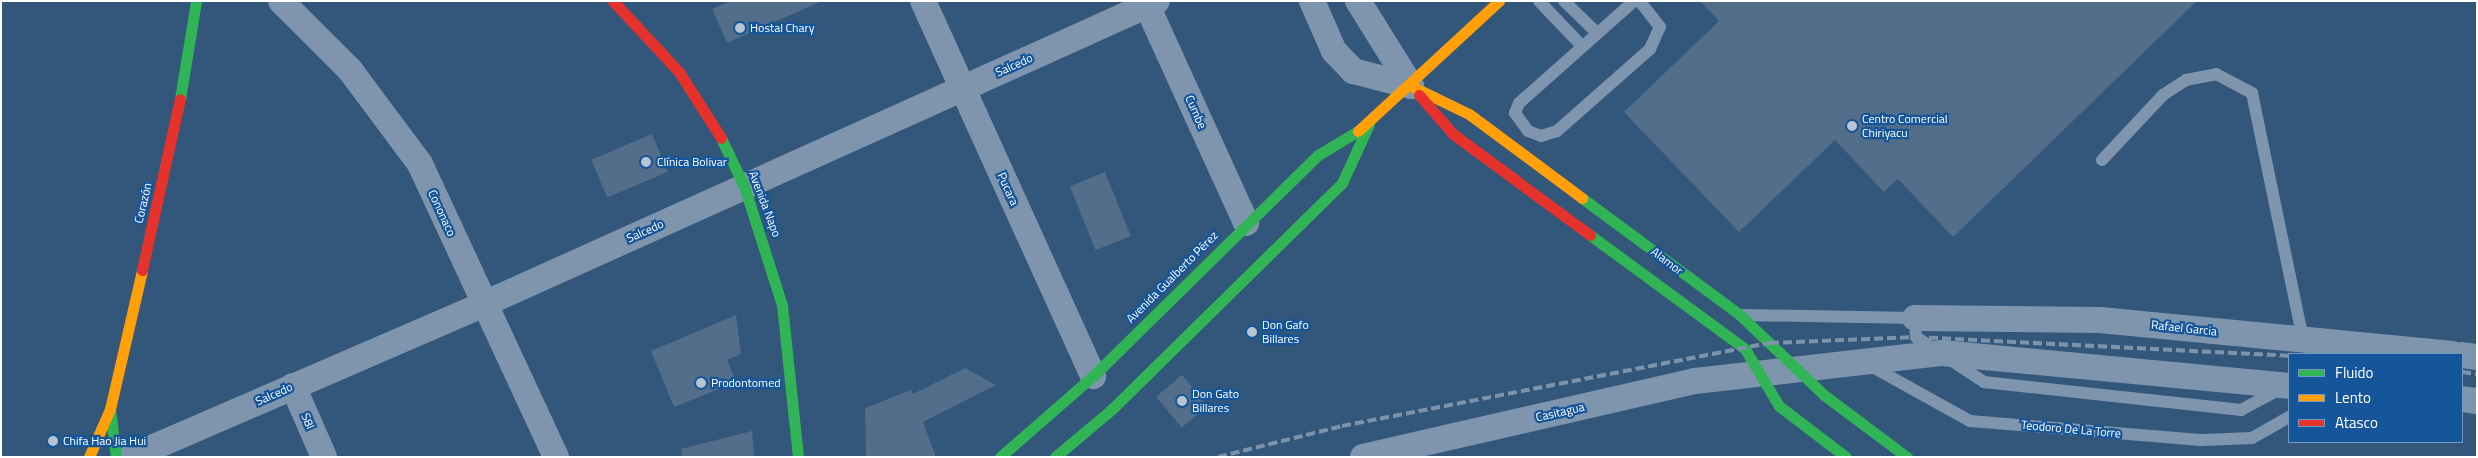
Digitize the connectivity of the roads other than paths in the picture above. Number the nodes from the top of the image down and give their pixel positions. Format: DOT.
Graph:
graph roads {
  1 [pos="196,1"];
  2 [pos="281,1"];
  3 [pos="613,1"];
  4 [pos="923,1"];
  5 [pos="1312,1"];
  6 [pos="1358,1"];
  7 [pos="1375,1"];
  8 [pos="1499,1"];
  9 [pos="1539,1"];
  10 [pos="1564,1"];
  11 [pos="1642,2"];
  12 [pos="1150,3"];
  13 [pos="1597,33"];
  14 [pos="1582,46"];
  15 [pos="1411,86"];
  16 [pos="962,89"];
  17 [pos="1369,124"];
  18 [pos="2102,160"];
  19 [pos="744,186"];
  20 [pos="1246,222"];
  21 [pos="484,304"];
  22 [pos="1740,315"];
  23 [pos="1915,318"];
  24 [pos="2303,340"];
  25 [pos="2369,351"];
  26 [pos="2424,353"];
  27 [pos="1942,354"];
  28 [pos="2463,355"];
  29 [pos="2477,357"];
  30 [pos="1862,361"];
  31 [pos="1793,367"];
  32 [pos="1756,371"];
  33 [pos="1093,376"];
  34 [pos="293,386"];
  35 [pos="2288,386"];
  36 [pos="2463,399"];
  37 [pos="2477,401"];
  38 [pos="110,409"];
  39 [pos="2288,418"];
  40 [pos="89,457"];
  41 [pos="116,457"];
  42 [pos="131,457"];
  43 [pos="324,457"];
  44 [pos="556,457"];
  45 [pos="798,457"];
  46 [pos="1000,457"];
  47 [pos="1055,457"];
  48 [pos="1363,457"];
  49 [pos="1846,457"];
  50 [pos="1907,457"];
  1 -- 38 [label="main road, Corazón"];
  2 -- 21 [label="street, Cononaco"];
  3 -- 19 [label="main road, Avenida Napo"];
  4 -- 16 [label="street, Pucara"];
  5 -- 15 [label="street, Alamor"];
  6 -- 15 [label="street"];
  7 -- 15 [label="street"];
  8 -- 15 [label="main road, Avenida Gualberto Pérez"];
  9 -- 14 [label="lane"];
  10 -- 13 [label="lane"];
  11 -- 13 [label="lane"];
  11 -- 14 [label="lane"];
  12 -- 16 [label="street, Salcedo"];
  12 -- 20 [label="street, Cumbe"];
  13 -- 14 [label="lane"];
  15 -- 17 [label="main road, Avenida Gualberto Pérez"];
  15 -- 22 [label="main road, Alamor"];
  15 -- 32 [label="main road, Alamor"];
  16 -- 19 [label="street, Salcedo"];
  16 -- 33 [label="street, Pucara"];
  17 -- 20 [label="main road, Avenida Gualberto Pérez"];
  17 -- 47 [label="main road, Avenida Gualberto Pérez"];
  18 -- 24 [label="lane"];
  19 -- 21 [label="street, Salcedo"];
  19 -- 45 [label="main road, Avenida Napo"];
  20 -- 33 [label="main road, Avenida Gualberto Pérez"];
  21 -- 34 [label="street, Salcedo"];
  21 -- 44 [label="street, Cononaco"];
  22 -- 23 [label="lane"];
  22 -- 31 [label="main road, Alamor"];
  23 -- 24 [label="street, Rafael Garcia"];
  23 -- 27 [label="lane"];
  24 -- 25 [label="street, Rafael Garcia"];
  25 -- 26 [label="street, Rafael Garcia"];
  27 -- 30 [label="street"];
  27 -- 35 [label="street"];
  28 -- 29 [label="street"];
  30 -- 31 [label="street"];
  30 -- 39 [label="lane, Teodoro De La Torre"];
  31 -- 32 [label="street"];
  31 -- 50 [label="main road, Alamor"];
  32 -- 48 [label="street, Casitagua"];
  32 -- 49 [label="main road, Alamor"];
  33 -- 46 [label="main road, Avenida Gualberto Pérez"];
  34 -- 42 [label="street, Salcedo"];
  34 -- 43 [label="street, S8I"];
  36 -- 37 [label="street"];
  38 -- 40 [label="main road, Corazón"];
  38 -- 41 [label="main road, Corazón"];
}
